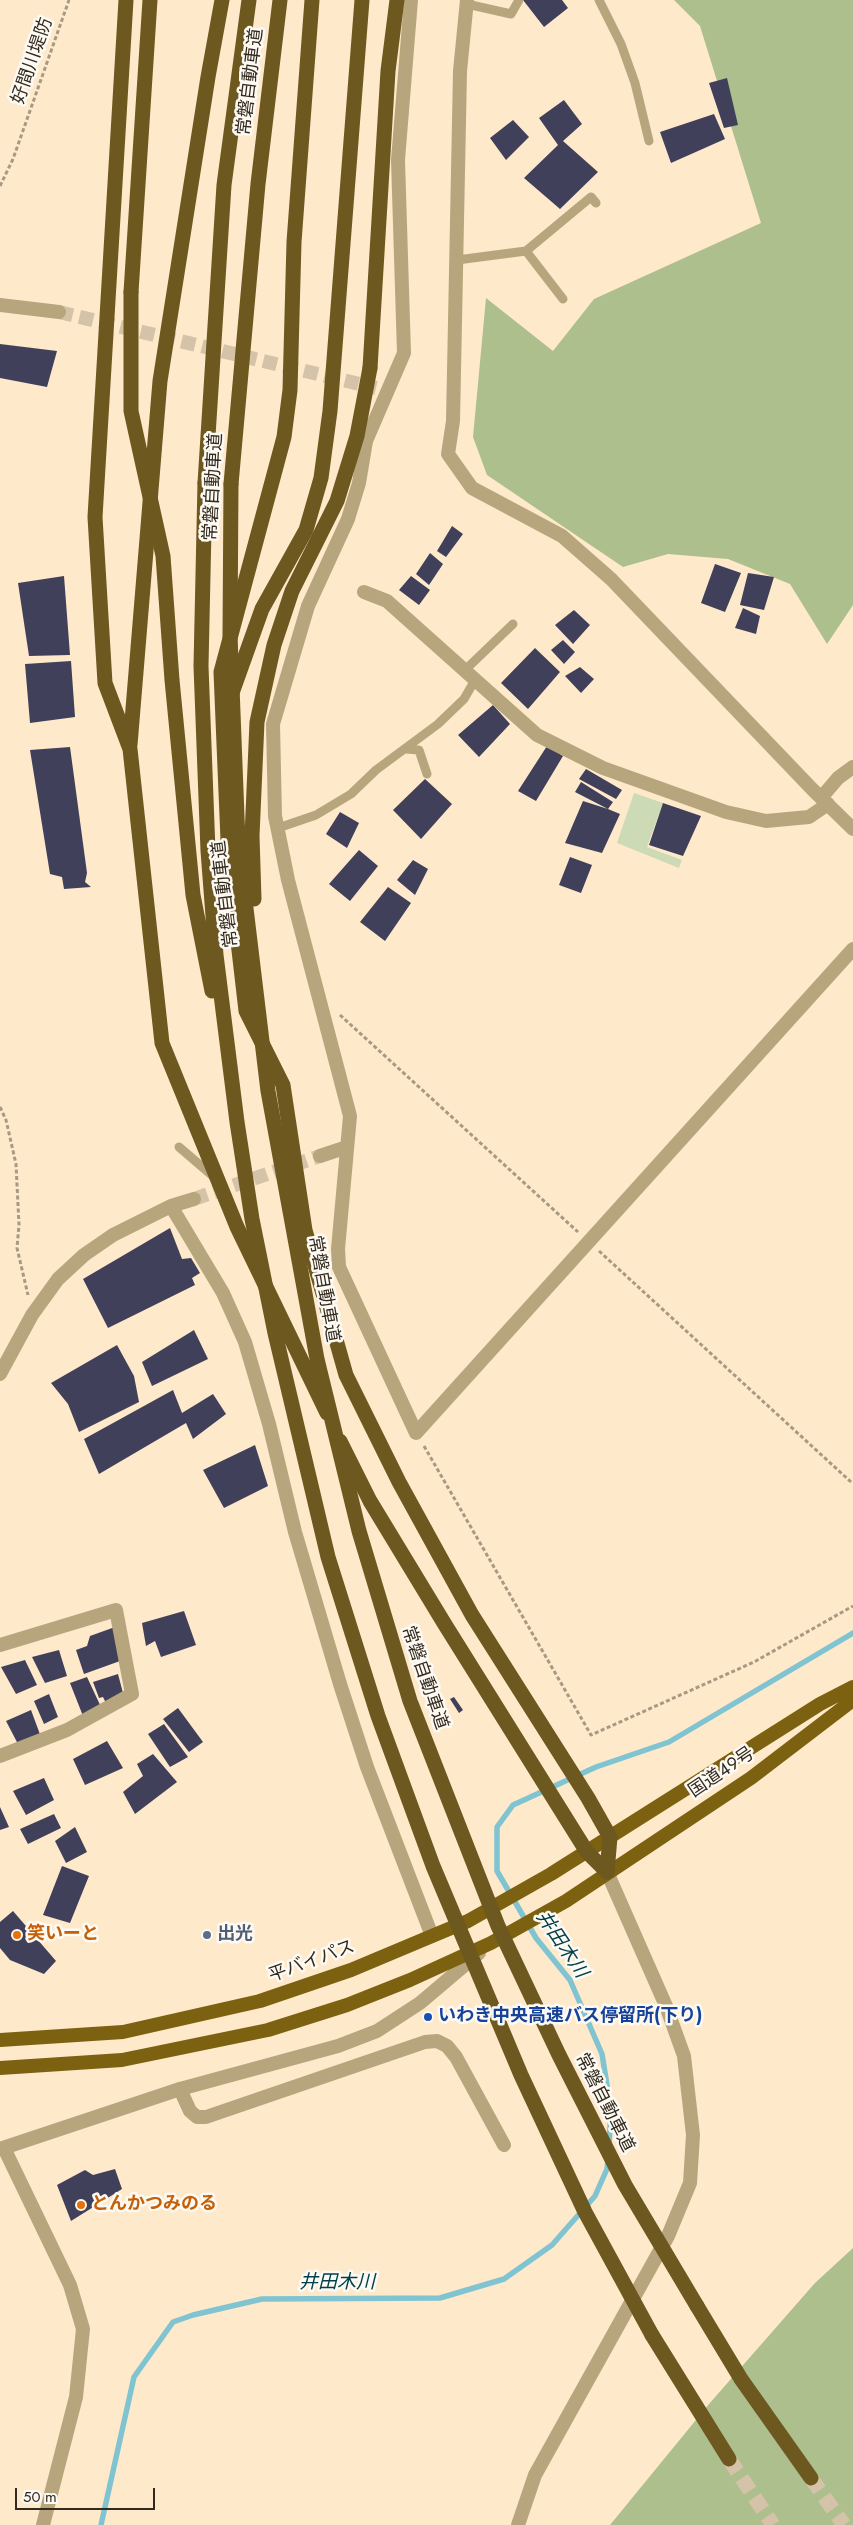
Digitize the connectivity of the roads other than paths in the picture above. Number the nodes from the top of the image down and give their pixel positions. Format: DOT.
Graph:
graph roads {
  1 [pos="126,0"];
  2 [pos="150,0"];
  3 [pos="222,0"];
  4 [pos="249,0"];
  5 [pos="280,0"];
  6 [pos="312,0"];
  7 [pos="362,0"];
  8 [pos="397,0"];
  9 [pos="411,0"];
  10 [pos="519,0"];
  11 [pos="600,0"];
  12 [pos="467,2"];
  13 [pos="649,141"];
  14 [pos="596,203"];
  15 [pos="526,251"];
  16 [pos="457,260"];
  17 [pos="563,299"];
  18 [pos="0,304"];
  19 [pos="59,312"];
  20 [pos="364,592"];
  21 [pos="513,624"];
  22 [pos="469,675"];
  23 [pos="224,716"];
  24 [pos="130,749"];
  25 [pos="406,749"];
  26 [pos="853,767"];
  27 [pos="427,774"];
  28 [pos="824,801"];
  29 [pos="278,828"];
  30 [pos="853,829"];
  31 [pos="853,949"];
  32 [pos="256,989"];
  33 [pos="237,1122"];
  34 [pos="179,1147"];
  35 [pos="347,1147"];
  36 [pos="320,1156"];
  37 [pos="218,1180"];
  38 [pos="194,1199"];
  39 [pos="171,1206"];
  40 [pos="0,1374"];
  41 [pos="0,1645"];
  42 [pos="853,1688"];
  43 [pos="853,1700"];
  44 [pos="0,1756"];
  45 [pos="610,1837"];
  46 [pos="587,1852"];
  47 [pos="607,1872"];
  48 [pos="432,1936"];
  49 [pos="491,1943"];
  50 [pos="0,2040"];
  51 [pos="0,2068"];
  52 [pos="180,2089"];
  53 [pos="504,2145"];
  54 [pos="2,2148"];
  55 [pos="729,2459"];
  56 [pos="811,2478"];
  57 [pos="43,2525"];
  58 [pos="518,2525"];
  1 -- 24 [label="highway"];
  2 -- 33 [label="highway, bridge"];
  3 -- 24 [label="highway"];
  4 -- 33 [label="highway, 常磐自動車道, bridge"];
  5 -- 32 [label="highway, 常磐自動車道, bridge"];
  6 -- 23 [label="highway"];
  7 -- 23 [label="highway"];
  8 -- 32 [label="highway, bridge"];
  9 -- 29 [label="street"];
  10 -- 12 [label="lane"];
  11 -- 13 [label="lane"];
  12 -- 16 [label="street"];
  14 -- 15 [label="lane"];
  15 -- 16 [label="lane"];
  15 -- 17 [label="lane"];
  16 -- 28 [label="street"];
  18 -- 19 [label="street"];
  20 -- 22 [label="street"];
  21 -- 22 [label="lane"];
  22 -- 25 [label="lane"];
  22 -- 28 [label="street"];
  23 -- 45 [label="highway"];
  24 -- 37 [label="highway"];
  25 -- 27 [label="lane"];
  25 -- 29 [label="lane"];
  26 -- 28 [label="street"];
  28 -- 30 [label="street"];
  29 -- 35 [label="street"];
  31 -- 35 [label="street"];
  32 -- 56 [label="highway, 常磐自動車道, bridge"];
  33 -- 55 [label="highway, 常磐自動車道, bridge"];
  34 -- 37 [label="lane"];
  35 -- 36 [label="street"];
  37 -- 46 [label="highway"];
  38 -- 39 [label="street"];
  39 -- 40 [label="street"];
  39 -- 48 [label="street"];
  41 -- 44 [label="street"];
  42 -- 45 [label="highway, 国道49号"];
  43 -- 47 [label="highway, 国道49号"];
  45 -- 46 [label="highway, 平バイパス"];
  45 -- 47 [label="highway"];
  46 -- 47 [label="highway"];
  46 -- 48 [label="highway, 平バイパス"];
  47 -- 49 [label="highway"];
  47 -- 58 [label="street"];
  48 -- 50 [label="highway, 平バイパス"];
  49 -- 51 [label="highway"];
  49 -- 52 [label="street"];
  52 -- 53 [label="street"];
  52 -- 54 [label="street"];
  54 -- 57 [label="street"];
}
